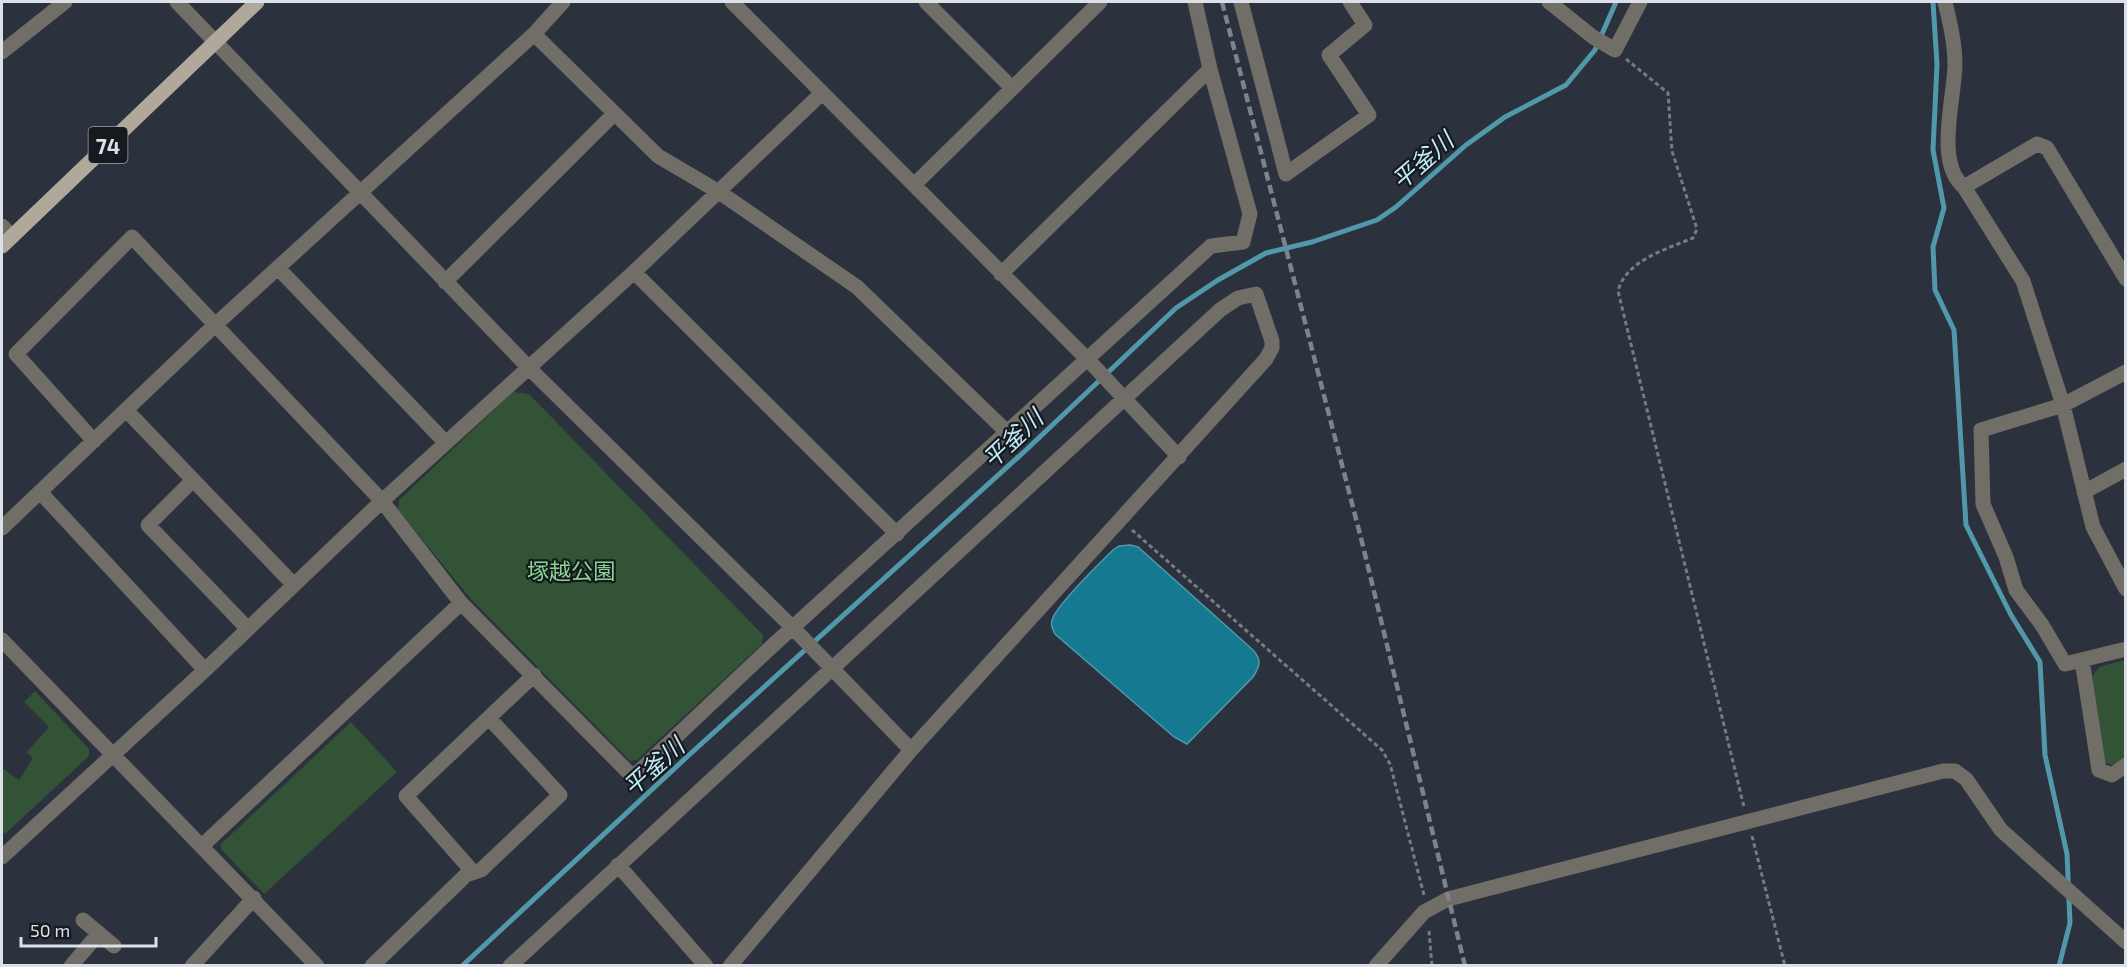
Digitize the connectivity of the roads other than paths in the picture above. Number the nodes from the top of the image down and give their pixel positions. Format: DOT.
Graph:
graph roads {
  1 [pos="65,2"];
  2 [pos="177,2"];
  3 [pos="257,2"];
  4 [pos="563,2"];
  5 [pos="732,2"];
  6 [pos="926,2"];
  7 [pos="1100,2"];
  8 [pos="1195,2"];
  9 [pos="1241,2"];
  10 [pos="1350,2"];
  11 [pos="1549,2"];
  12 [pos="1640,2"];
  13 [pos="1944,2"];
  14 [pos="534,34"];
  15 [pos="215,44"];
  16 [pos="2,52"];
  17 [pos="1210,69"];
  18 [pos="1012,88"];
  19 [pos="822,93"];
  20 [pos="614,114"];
  21 [pos="914,185"];
  22 [pos="1964,187"];
  23 [pos="719,192"];
  24 [pos="360,193"];
  25 [pos="5,236"];
  26 [pos="278,268"];
  27 [pos="634,272"];
  28 [pos="1001,274"];
  29 [pos="2126,279"];
  30 [pos="445,282"];
  31 [pos="214,326"];
  32 [pos="1090,362"];
  33 [pos="529,368"];
  34 [pos="2126,372"];
  35 [pos="1123,397"];
  36 [pos="2062,405"];
  37 [pos="127,411"];
  38 [pos="1008,434"];
  39 [pos="94,441"];
  40 [pos="446,443"];
  41 [pos="1179,457"];
  42 [pos="2126,470"];
  43 [pos="193,480"];
  44 [pos="2084,492"];
  45 [pos="41,493"];
  46 [pos="381,501"];
  47 [pos="2,528"];
  48 [pos="897,534"];
  49 [pos="2120,567"];
  50 [pos="294,585"];
  51 [pos="2126,589"];
  52 [pos="461,603"];
  53 [pos="248,629"];
  54 [pos="796,632"];
  55 [pos="2,640"];
  56 [pos="2126,649"];
  57 [pos="2082,660"];
  58 [pos="827,664"];
  59 [pos="205,670"];
  60 [pos="534,675"];
  61 [pos="489,718"];
  62 [pos="911,750"];
  63 [pos="112,755"];
  64 [pos="2126,765"];
  65 [pos="203,845"];
  66 [pos="2,857"];
  67 [pos="618,865"];
  68 [pos="473,872"];
  69 [pos="254,898"];
  70 [pos="83,920"];
  71 [pos="99,933"];
  72 [pos="2126,942"];
  73 [pos="114,946"];
  74 [pos="71,966"];
  75 [pos="192,966"];
  76 [pos="318,966"];
  77 [pos="372,966"];
  78 [pos="510,966"];
  79 [pos="706,966"];
  80 [pos="730,966"];
  81 [pos="1376,966"];
  1 -- 16 [label="street"];
  2 -- 15 [label="street"];
  3 -- 15 [label="main road, 74"];
  4 -- 14 [label="street"];
  5 -- 19 [label="street"];
  6 -- 18 [label="street"];
  7 -- 18 [label="street"];
  8 -- 17 [label="street"];
  9 -- 10 [label="street"];
  11 -- 12 [label="street"];
  13 -- 22 [label="street"];
  14 -- 20 [label="street"];
  14 -- 24 [label="street"];
  15 -- 24 [label="street"];
  15 -- 25 [label="main road, 74"];
  17 -- 28 [label="street"];
  17 -- 32 [label="street"];
  18 -- 21 [label="street"];
  19 -- 21 [label="street"];
  19 -- 23 [label="street"];
  20 -- 23 [label="street"];
  20 -- 30 [label="street"];
  21 -- 28 [label="street"];
  22 -- 29 [label="street"];
  22 -- 36 [label="street"];
  23 -- 27 [label="street"];
  23 -- 38 [label="street"];
  24 -- 26 [label="street"];
  24 -- 30 [label="street"];
  26 -- 31 [label="street"];
  26 -- 40 [label="street"];
  27 -- 33 [label="street"];
  27 -- 48 [label="street"];
  28 -- 32 [label="street"];
  30 -- 33 [label="street"];
  31 -- 37 [label="street"];
  31 -- 39 [label="street"];
  31 -- 46 [label="street"];
  32 -- 35 [label="street"];
  32 -- 38 [label="street"];
  33 -- 40 [label="street"];
  33 -- 54 [label="street"];
  34 -- 36 [label="street"];
  35 -- 41 [label="street"];
  35 -- 41 [label="street"];
  35 -- 58 [label="street"];
  36 -- 44 [label="street"];
  36 -- 57 [label="street"];
  37 -- 39 [label="street"];
  37 -- 43 [label="street"];
  38 -- 48 [label="street"];
  39 -- 45 [label="street"];
  40 -- 46 [label="street"];
  41 -- 62 [label="street"];
  42 -- 44 [label="street"];
  43 -- 50 [label="street"];
  43 -- 53 [label="street"];
  44 -- 49 [label="street"];
  45 -- 47 [label="street"];
  45 -- 59 [label="street"];
  46 -- 50 [label="street"];
  46 -- 52 [label="street"];
  48 -- 54 [label="street"];
  49 -- 51 [label="street"];
  50 -- 53 [label="street"];
  52 -- 60 [label="street"];
  52 -- 65 [label="street"];
  53 -- 59 [label="street"];
  54 -- 58 [label="street"];
  54 -- 60 [label="street"];
  55 -- 63 [label="street"];
  56 -- 57 [label="street"];
  57 -- 64 [label="street"];
  58 -- 62 [label="street"];
  58 -- 67 [label="street"];
  59 -- 63 [label="street"];
  60 -- 61 [label="street"];
  61 -- 68 [label="street"];
  61 -- 68 [label="street"];
  62 -- 80 [label="street"];
  63 -- 65 [label="street"];
  63 -- 66 [label="street"];
  65 -- 69 [label="street"];
  67 -- 78 [label="street"];
  67 -- 79 [label="street"];
  68 -- 77 [label="street"];
  69 -- 75 [label="street"];
  69 -- 76 [label="street"];
  70 -- 71 [label="street"];
  71 -- 73 [label="street"];
  71 -- 74 [label="street"];
  72 -- 81 [label="street"];
}
